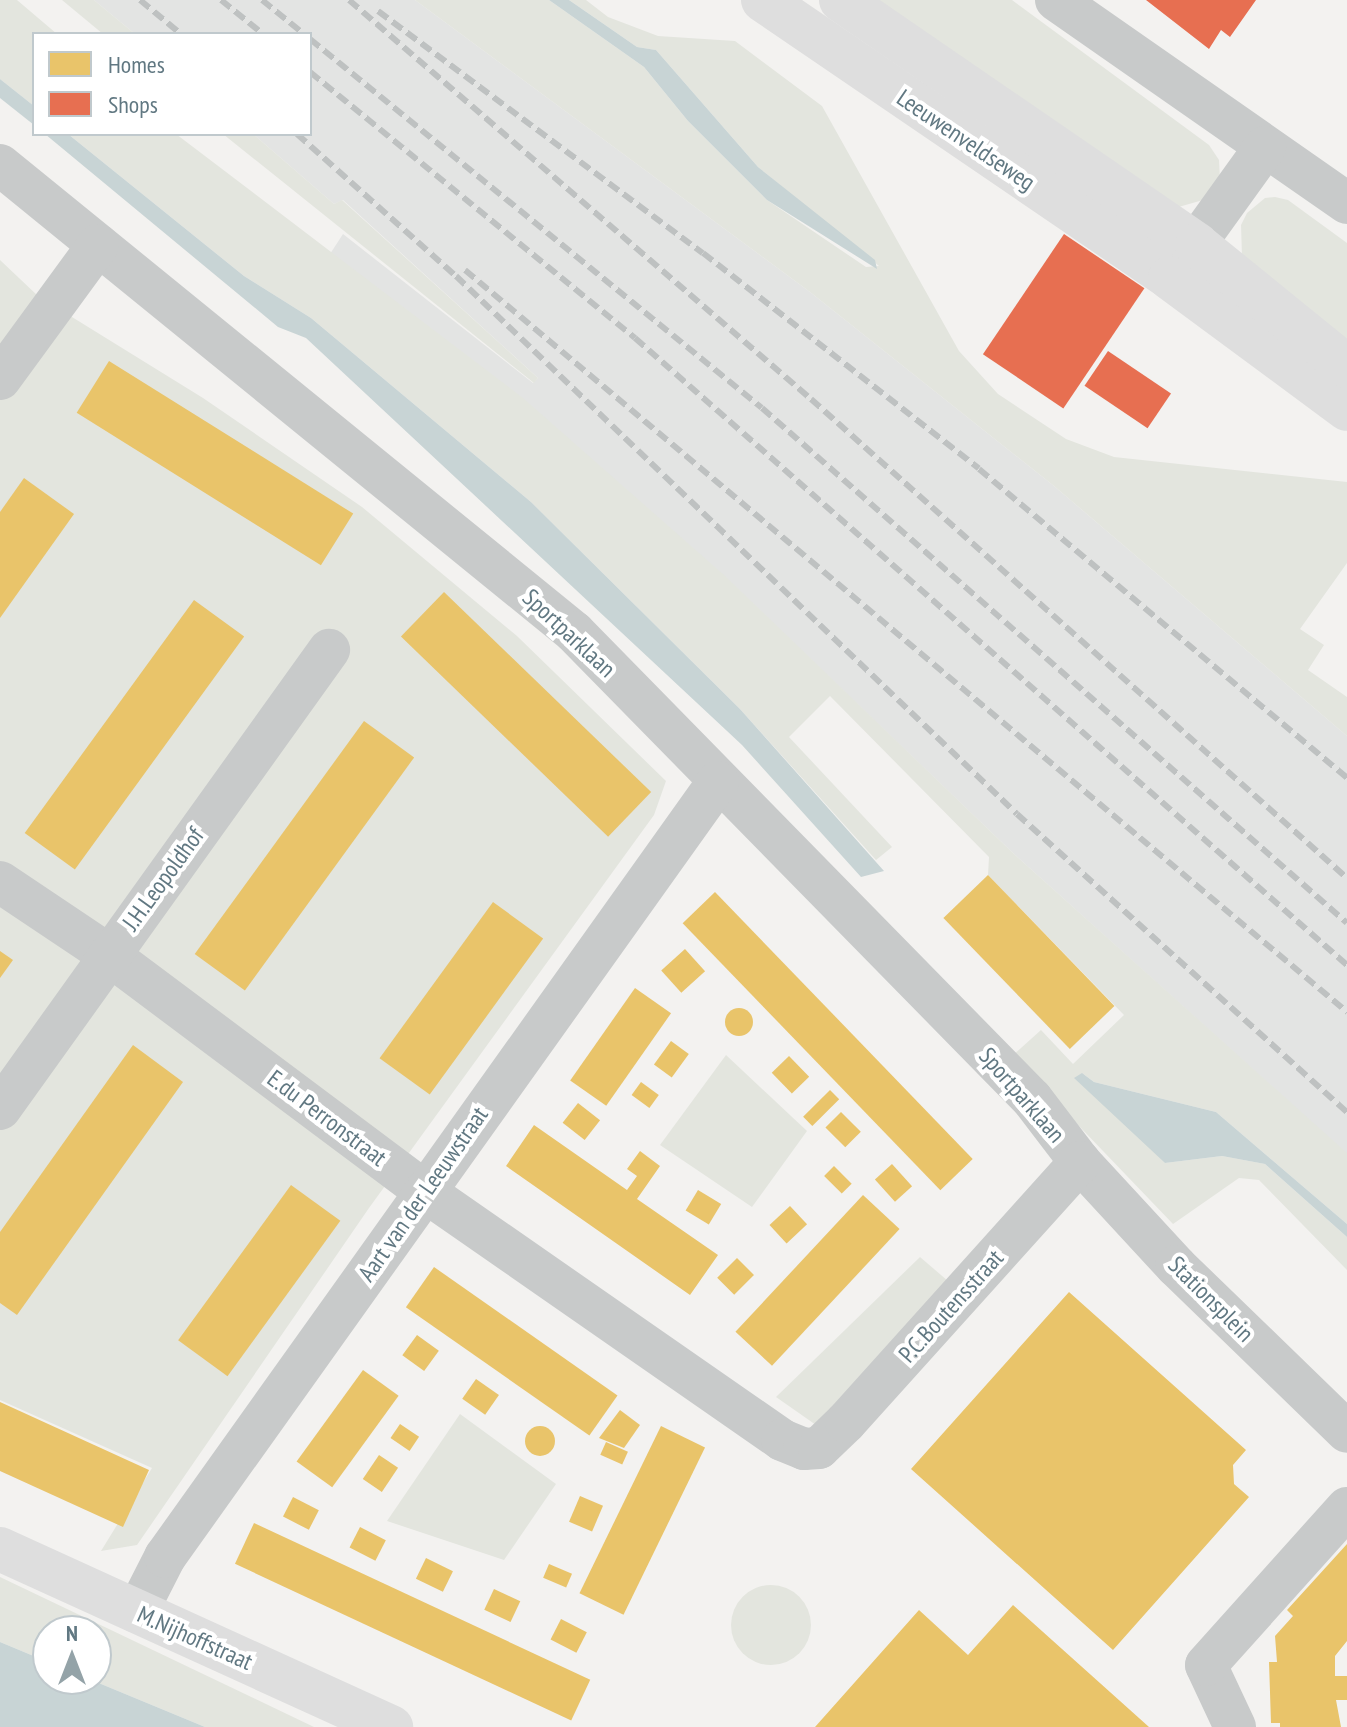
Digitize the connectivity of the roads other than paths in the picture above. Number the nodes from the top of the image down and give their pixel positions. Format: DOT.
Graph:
graph roads {
  1 [pos="763,0"];
  2 [pos="841,0"];
  3 [pos="1056,0"];
  4 [pos="1265,147"];
  5 [pos="0,165"];
  6 [pos="1347,203"];
  7 [pos="98,245"];
  8 [pos="1183,262"];
  9 [pos="1347,367"];
  10 [pos="0,379"];
  11 [pos="1347,409"];
  12 [pos="329,650"];
  13 [pos="718,782"];
  14 [pos="0,882"];
  15 [pos="109,955"];
  16 [pos="0,1109"];
  17 [pos="1080,1162"];
  18 [pos="424,1191"];
  19 [pos="1347,1432"];
  20 [pos="819,1448"];
  21 [pos="1347,1508"];
  22 [pos="0,1549"];
  23 [pos="137,1612"];
  24 [pos="391,1727"];
  25 [pos="1235,1727"];
  1 -- 8 [label="main road, Leeuwenveldseweg"];
  2 -- 8 [label="main road, Leeuwenveldseweg"];
  3 -- 4 [label="street"];
  4 -- 6 [label="street"];
  4 -- 8 [label="street"];
  5 -- 7 [label="street, Sportparklaan"];
  7 -- 10 [label="street"];
  7 -- 13 [label="street, Sportparklaan"];
  8 -- 9 [label="main road, Leeuwenveldseweg"];
  8 -- 11 [label="main road, Leeuwenveldseweg"];
  12 -- 15 [label="street, J.H.Leopoldhof"];
  13 -- 17 [label="street, Sportparklaan"];
  13 -- 18 [label="street, Aart van der Leeuwstraat"];
  14 -- 15 [label="street, E.du Perronstraat"];
  15 -- 16 [label="street, J.H.Leopoldhof"];
  15 -- 18 [label="street, E.du Perronstraat"];
  17 -- 19 [label="street, Stationsplein"];
  17 -- 20 [label="street, P.C.Boutensstraat"];
  18 -- 20 [label="street, E.du Perronstraat"];
  18 -- 23 [label="street, Aart van der Leeuwstraat"];
  21 -- 25 [label="street"];
  22 -- 23 [label="main road, M.Nijhoffstraat"];
  23 -- 24 [label="main road, M.Nijhoffstraat"];
}
